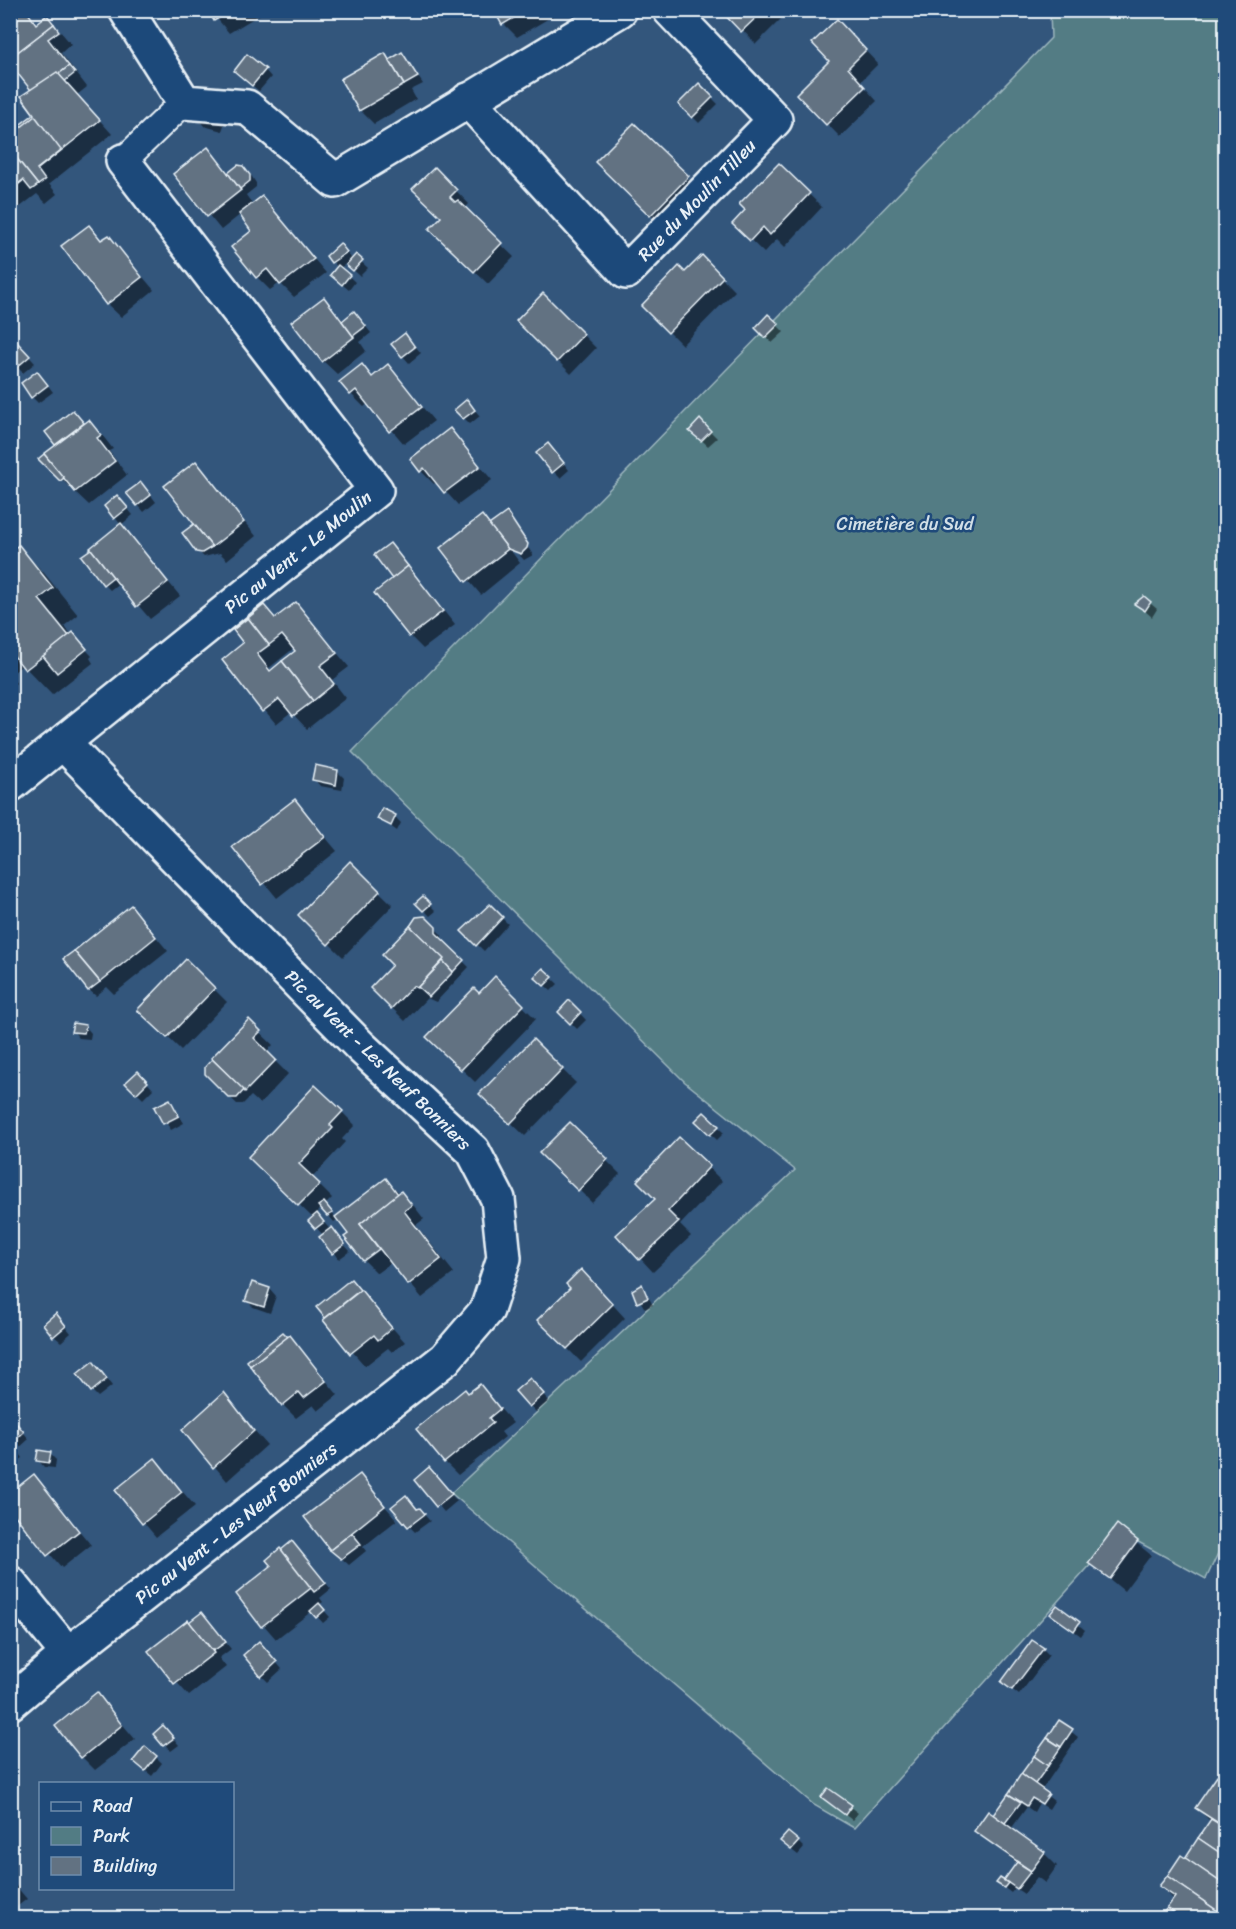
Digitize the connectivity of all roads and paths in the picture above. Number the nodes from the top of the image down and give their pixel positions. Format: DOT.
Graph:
graph roads {
  1 [pos="126,10"];
  2 [pos="620,10"];
  3 [pos="670,10"];
  4 [pos="468,100"];
  5 [pos="184,102"];
  6 [pos="123,161"];
  7 [pos="63,743"];
  8 [pos="10,785"];
  9 [pos="10,1583"];
  10 [pos="68,1654"];
  11 [pos="10,1703"];
  1 -- 5 [label="street"];
  2 -- 4 [label="street"];
  3 -- 4 [label="street, Rue du Moulin Tilleu"];
  4 -- 5 [label="street"];
  5 -- 6 [label="street"];
  6 -- 7 [label="street, Pic au Vent - Le Moulin"];
  7 -- 8 [label="street, Pic au Vent - Le Moulin"];
  7 -- 10 [label="street, Pic au Vent - Les Neuf Bonniers"];
  9 -- 10 [label="street"];
  10 -- 11 [label="street, Pic au Vent - Les Neuf Bonniers"];
}
